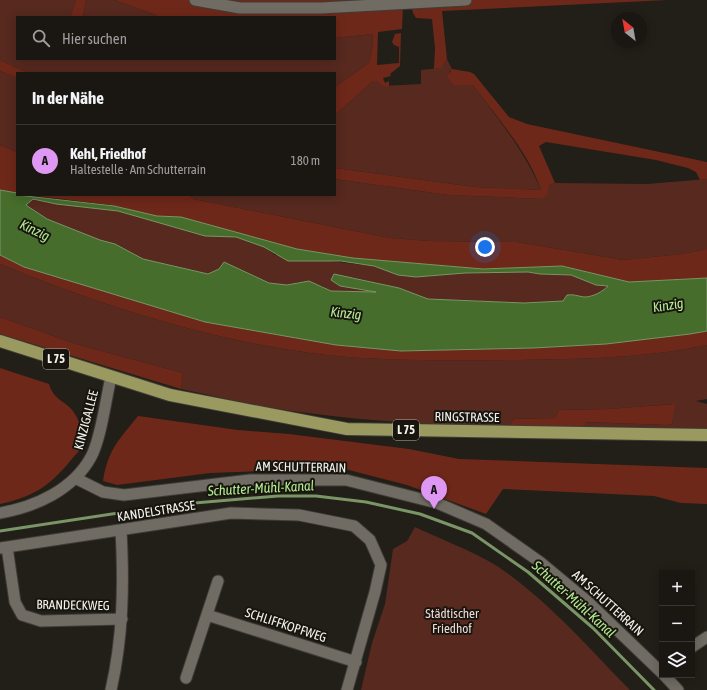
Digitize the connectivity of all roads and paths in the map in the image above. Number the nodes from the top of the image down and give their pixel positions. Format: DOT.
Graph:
graph roads {
  1 [pos="195,0"];
  2 [pos="466,0"];
  3 [pos="0,341"];
  4 [pos="111,377"];
  5 [pos="707,435"];
  6 [pos="75,478"];
  7 [pos="0,513"];
  8 [pos="121,530"];
  9 [pos="4,548"];
  10 [pos="218,581"];
  11 [pos="207,615"];
  12 [pos="122,620"];
  13 [pos="707,637"];
  14 [pos="695,645"];
  15 [pos="356,662"];
  16 [pos="659,670"];
  17 [pos="186,678"];
  18 [pos="667,678"];
  19 [pos="111,690"];
  20 [pos="347,690"];
  21 [pos="678,690"];
  1 -- 2 [label="street"];
  3 -- 4 [label="main road, L 75"];
  4 -- 5 [label="main road, RINGSTRASSE / L 75"];
  4 -- 6 [label="street, KINZIGALLEE"];
  6 -- 7 [label="street, KINZIGALLEE"];
  6 -- 16 [label="street, AM SCHUTTERRAIN"];
  8 -- 9 [label="street, KANDELSTRASSE"];
  8 -- 12 [label="street"];
  8 -- 15 [label="street, KANDELSTRASSE"];
  9 -- 12 [label="street, BRANDECKWEG"];
  10 -- 11 [label="street"];
  11 -- 15 [label="street, SCHLIFFKOPFWEG"];
  11 -- 17 [label="street"];
  12 -- 19 [label="street"];
  13 -- 14 [label="street"];
  15 -- 20 [label="street, KANDELSTRASSE"];
  18 -- 21 [label="street, AM SCHUTTERRAIN"];
}
